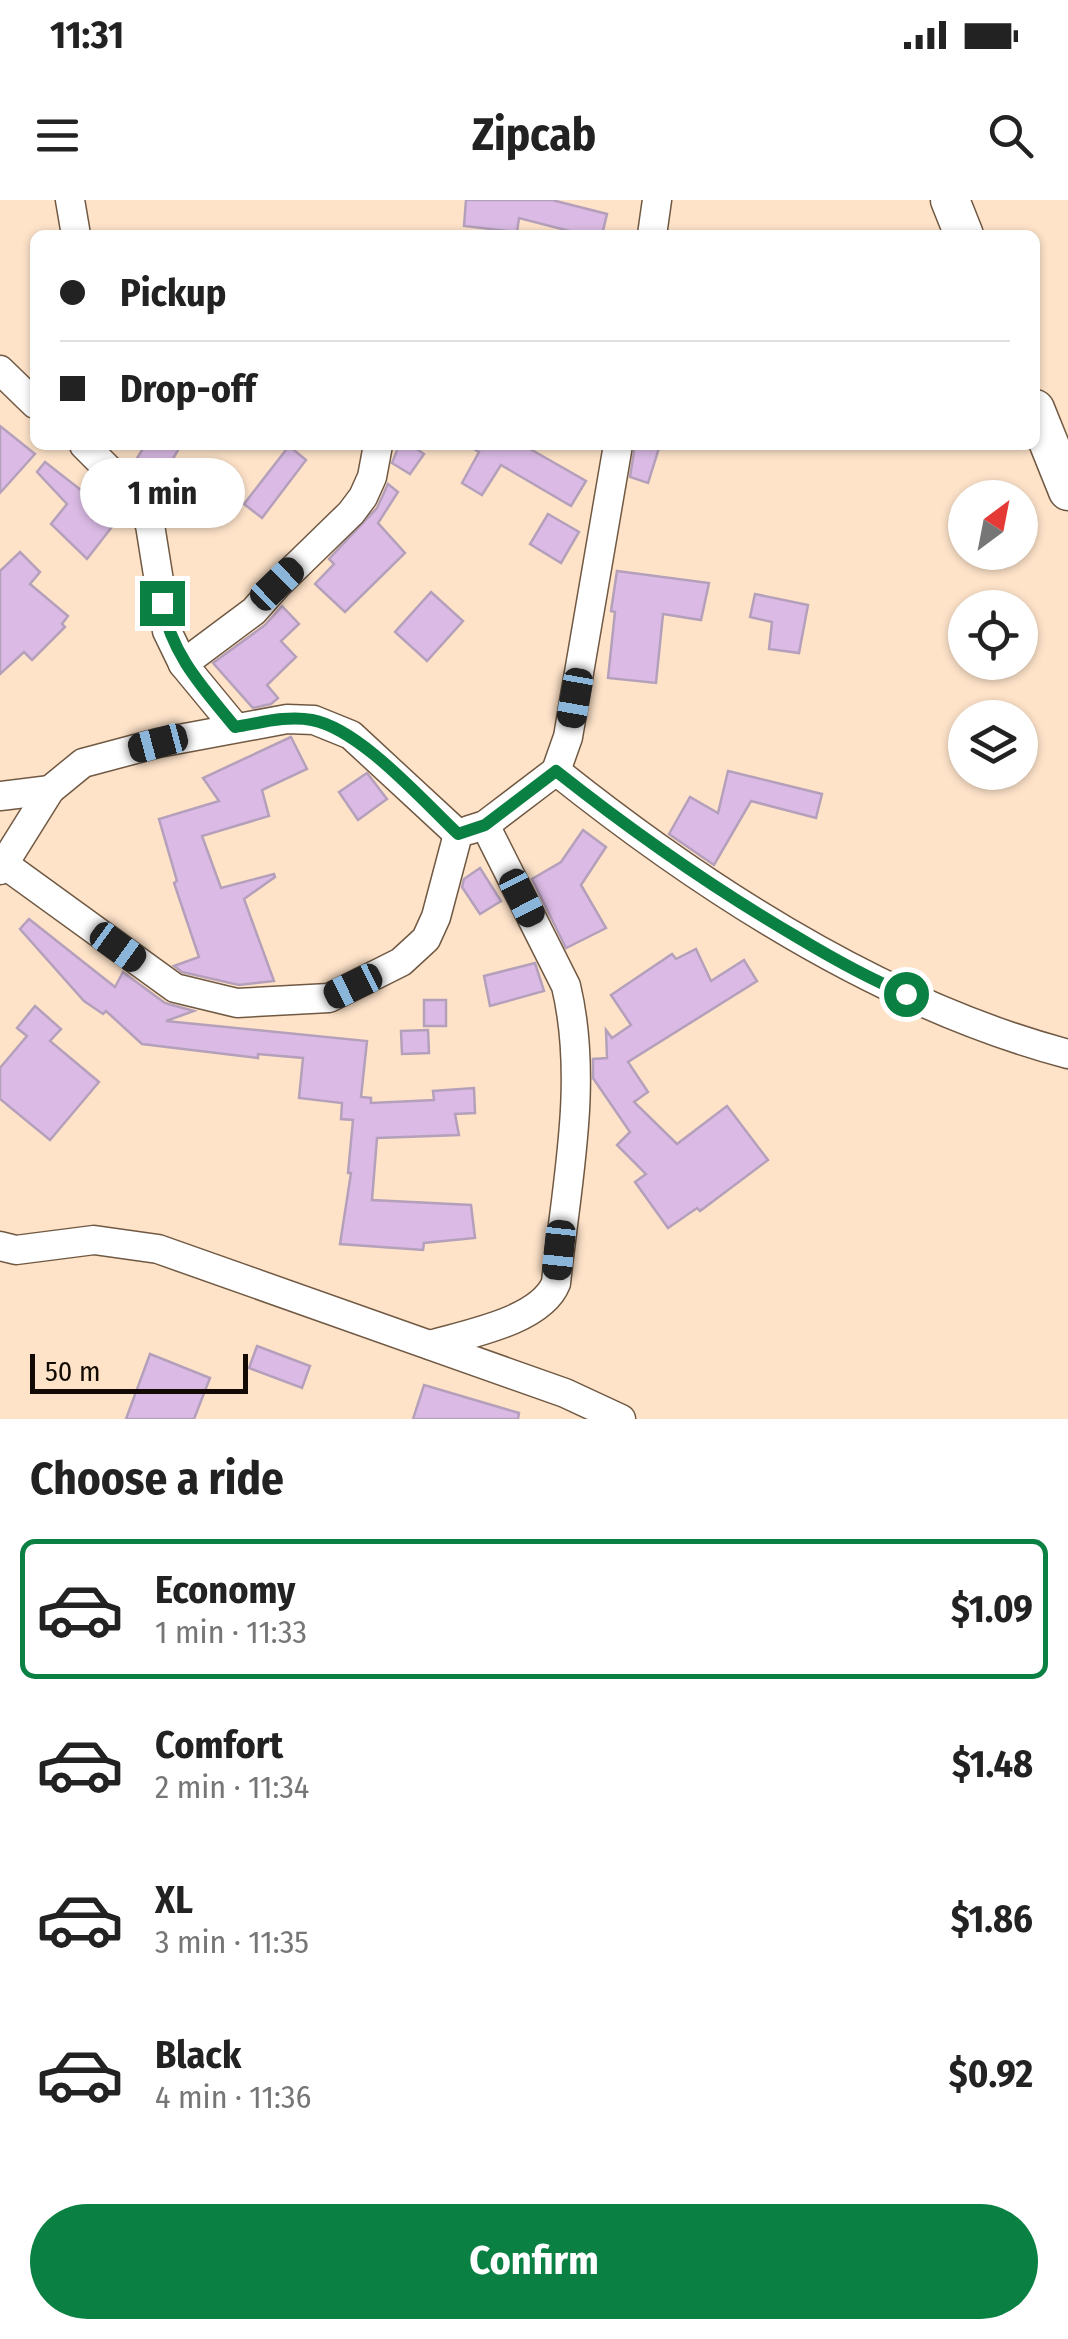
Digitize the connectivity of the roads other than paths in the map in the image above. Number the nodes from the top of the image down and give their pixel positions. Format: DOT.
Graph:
graph roads {
  1 [pos="70,200"];
  2 [pos="657,200"];
  3 [pos="950,200"];
  4 [pos="75,230"];
  5 [pos="653,230"];
  6 [pos="962,230"];
  7 [pos="0,370"];
  8 [pos="30,399"];
  9 [pos="1040,421"];
  10 [pos="89,450"];
  11 [pos="377,450"];
  12 [pos="617,450"];
  13 [pos="1068,490"];
  14 [pos="184,664"];
  15 [pos="235,727"];
  16 [pos="556,771"];
  17 [pos="50,790"];
  18 [pos="0,796"];
  19 [pos="471,830"];
  20 [pos="2,867"];
  21 [pos="1068,1054"];
  22 [pos="5,1253"];
  23 [pos="430,1346"];
  24 [pos="621,1419"];
  1 -- 4 [label="street"];
  2 -- 5 [label="street"];
  3 -- 6 [label="main road"];
  7 -- 8 [label="street"];
  9 -- 13 [label="main road"];
  10 -- 14 [label="street"];
  11 -- 14 [label="street"];
  12 -- 16 [label="street"];
  14 -- 15 [label="street"];
  15 -- 17 [label="street"];
  15 -- 19 [label="street"];
  16 -- 19 [label="street"];
  16 -- 21 [label="street"];
  17 -- 18 [label="street"];
  17 -- 20 [label="street"];
  19 -- 20 [label="street"];
  19 -- 23 [label="street"];
  22 -- 23 [label="street"];
  23 -- 24 [label="street"];
}
